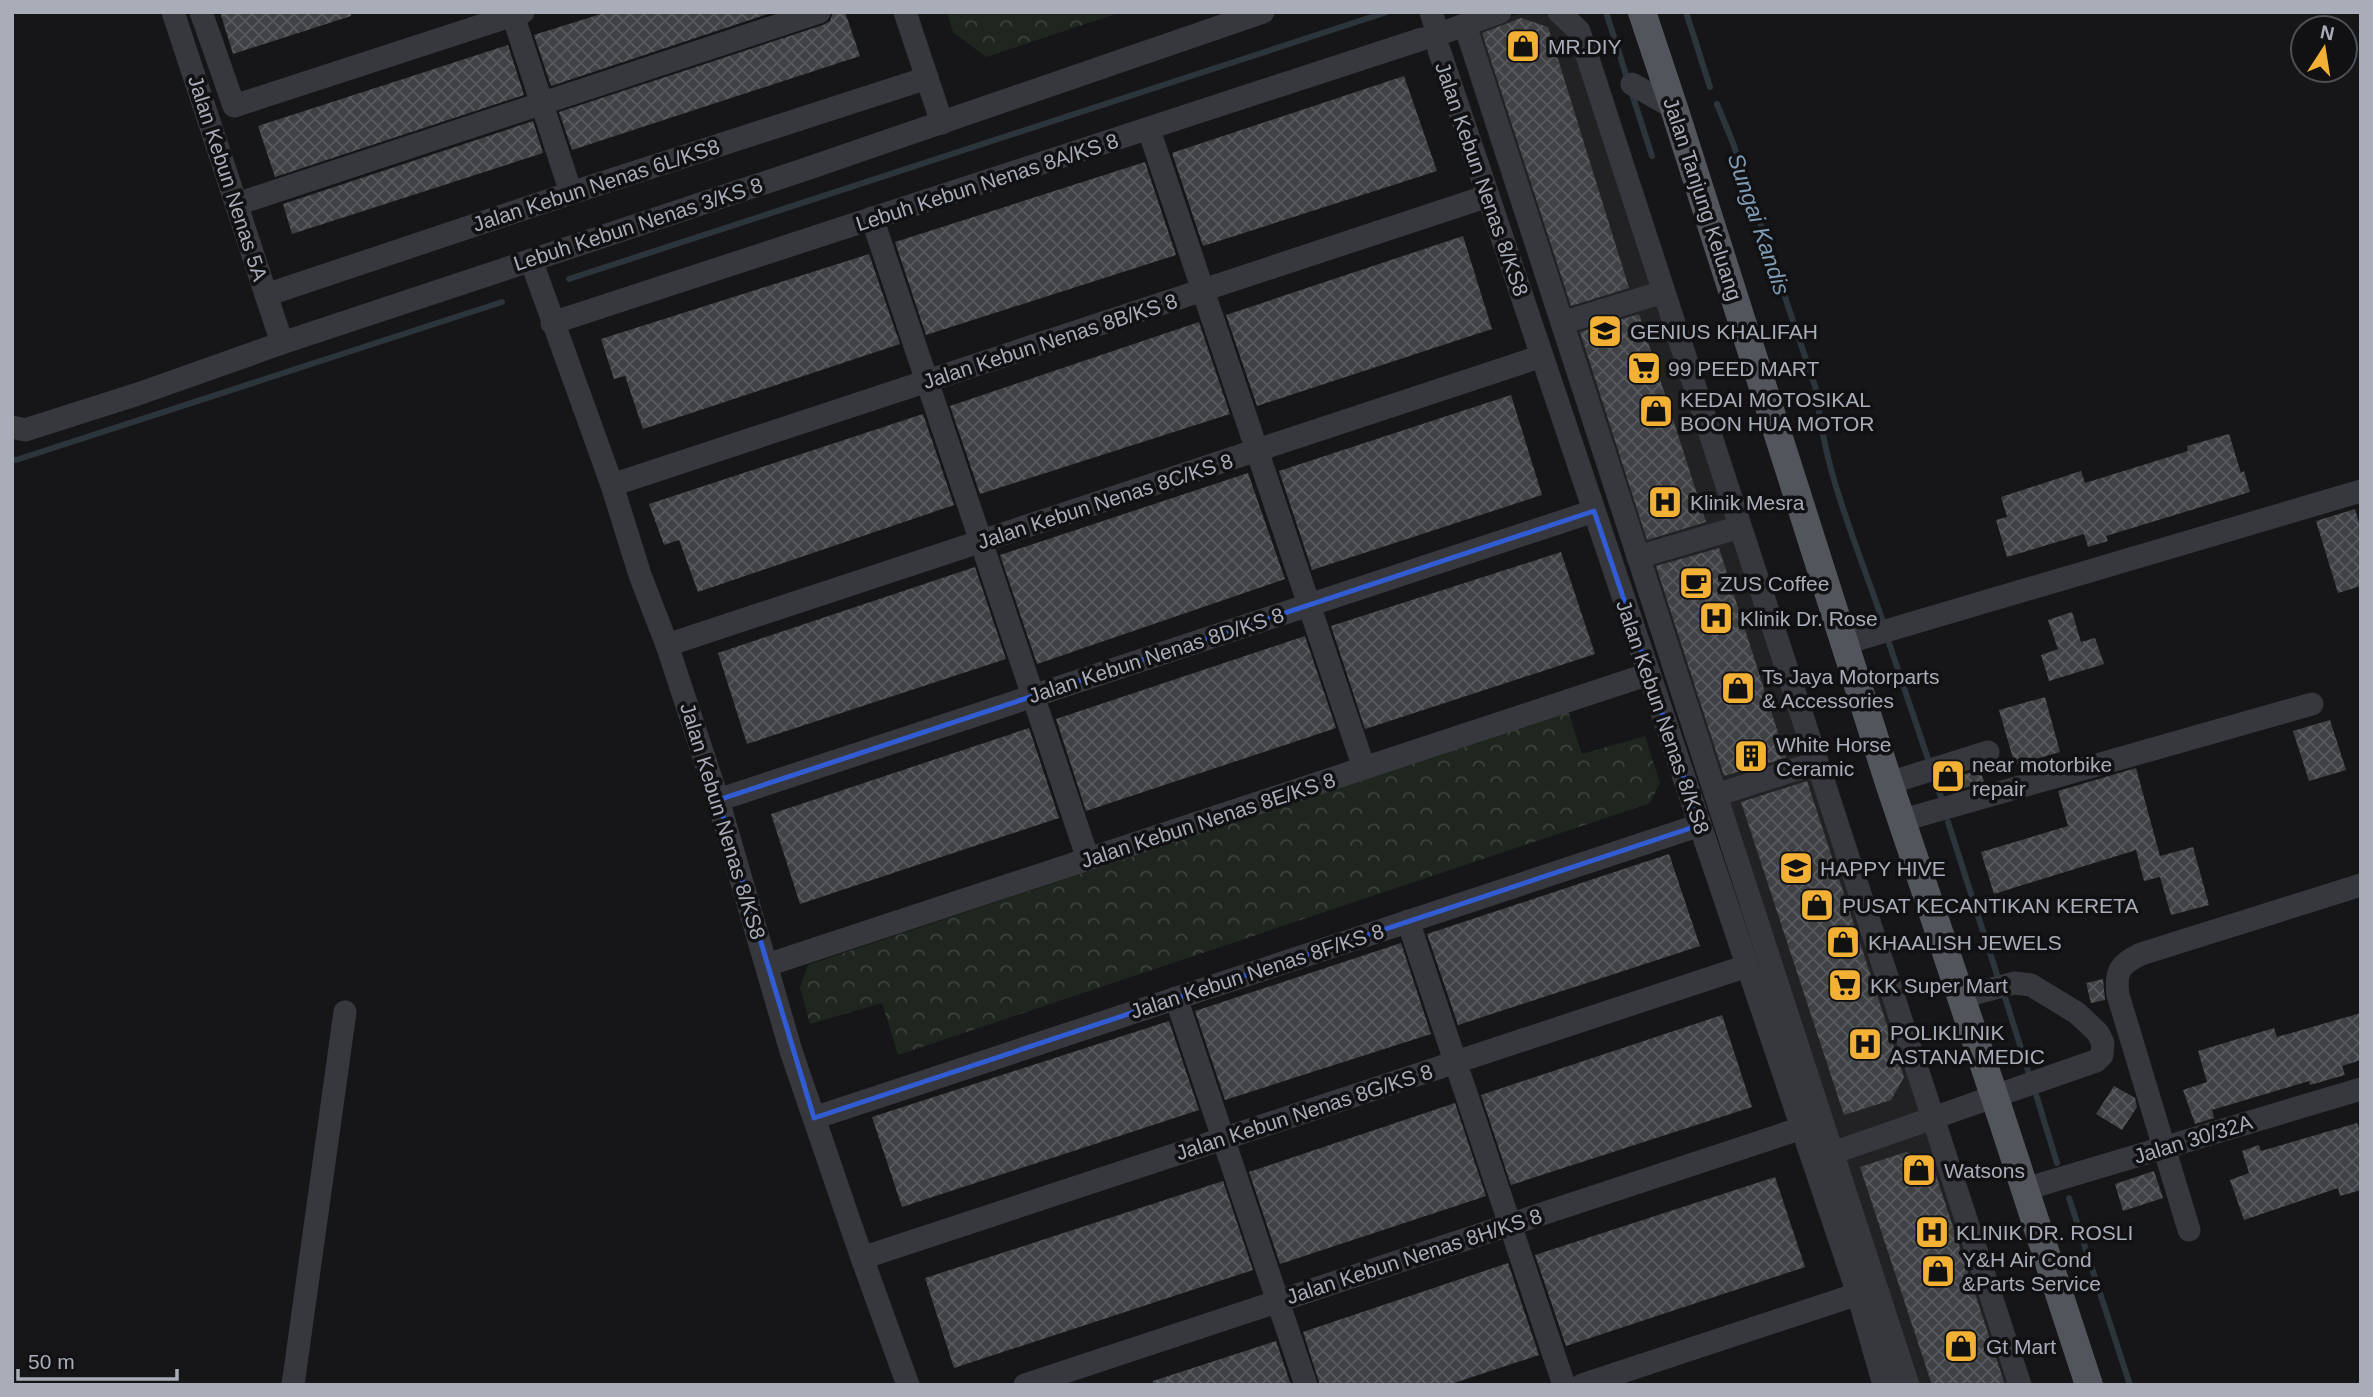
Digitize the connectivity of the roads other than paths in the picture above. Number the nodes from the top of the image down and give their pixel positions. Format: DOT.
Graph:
graph roads {
  1 [pos="173,12"];
  2 [pos="201,12"];
  3 [pos="819,12"];
  4 [pos="905,12"];
  5 [pos="1263,12"];
  6 [pos="1500,12"];
  7 [pos="1559,12"];
  8 [pos="1642,12"];
  9 [pos="516,13"];
  10 [pos="1465,25"];
  11 [pos="1432,32"];
  12 [pos="927,78"];
  13 [pos="1632,84"];
  14 [pos="542,102"];
  15 [pos="1674,108"];
  16 [pos="942,122"];
  17 [pos="1149,130"];
  18 [pos="571,193"];
  19 [pos="1488,196"];
  20 [pos="237,204"];
  21 [pos="872,218"];
  22 [pos="531,260"];
  23 [pos="1203,290"];
  24 [pos="1663,292"];
  25 [pos="266,295"];
  26 [pos="552,323"];
  27 [pos="1562,323"];
  28 [pos="282,343"];
  29 [pos="1542,356"];
  30 [pos="926,381"];
  31 [pos="12,427"];
  32 [pos="1257,450"];
  33 [pos="612,485"];
  34 [pos="2361,491"];
  35 [pos="1594,511"];
  36 [pos="1740,527"];
  37 [pos="980,542"];
  38 [pos="1639,557"];
  39 [pos="1309,605"];
  40 [pos="1844,643"];
  41 [pos="667,645"];
  42 [pos="1649,674"];
  43 [pos="1032,696"];
  44 [pos="2312,704"];
  45 [pos="1988,752"];
  46 [pos="1816,763"];
  47 [pos="1364,768"];
  48 [pos="1889,783"];
  49 [pos="1717,795"];
  50 [pos="718,800"];
  51 [pos="1903,820"];
  52 [pos="1700,825"];
  53 [pos="1088,859"];
  54 [pos="2361,885"];
  55 [pos="1408,921"];
  56 [pos="767,965"];
  57 [pos="1747,966"];
  58 [pos="1975,994"];
  59 [pos="1176,998"];
  60 [pos="345,1012"];
  61 [pos="1456,1062"];
  62 [pos="2361,1089"];
  63 [pos="1995,1098"];
  64 [pos="814,1118"];
  65 [pos="1934,1119"];
  66 [pos="1802,1128"];
  67 [pos="1223,1139"];
  68 [pos="2165,1148"];
  69 [pos="1832,1153"];
  70 [pos="2025,1189"];
  71 [pos="1510,1224"];
  72 [pos="2189,1230"];
  73 [pos="862,1258"];
  74 [pos="1858,1294"];
  75 [pos="1278,1301"];
  76 [pos="293,1385"];
  77 [pos="908,1385"];
  78 [pos="1025,1385"];
  79 [pos="1306,1385"];
  80 [pos="1564,1385"];
  81 [pos="1582,1385"];
  82 [pos="1884,1385"];
  83 [pos="1908,1385"];
  84 [pos="2020,1385"];
  85 [pos="2089,1385"];
  1 -- 20 [label="street, Jalan Kebun Nenas 5A"];
  2 -- 9 [label="street"];
  3 -- 14 [label="street"];
  4 -- 12 [label="street"];
  5 -- 16 [label="street, Lebuh Kebun Nenas 3/KS 8"];
  6 -- 10 [label="street"];
  7 -- 24 [label="street"];
  8 -- 15 [label="main road, Jalan Tanjung Keluang"];
  9 -- 14 [label="street"];
  10 -- 11 [label="street, Lebuh Kebun Nenas 8A/KS 8"];
  10 -- 27 [label="street"];
  11 -- 17 [label="street, Lebuh Kebun Nenas 8A/KS 8"];
  11 -- 19 [label="street, Jalan Kebun Nenas 8/KS8"];
  12 -- 16 [label="street"];
  12 -- 18 [label="street, Jalan Kebun Nenas 6L/KS8"];
  13 -- 15 [label="street"];
  14 -- 18 [label="street"];
  14 -- 20 [label="street"];
  15 -- 40 [label="main road, Jalan Tanjung Keluang"];
  16 -- 22 [label="street, Lebuh Kebun Nenas 3/KS 8"];
  17 -- 21 [label="street, Lebuh Kebun Nenas 8A/KS 8"];
  17 -- 23 [label="street"];
  18 -- 25 [label="street, Jalan Kebun Nenas 6L/KS8"];
  19 -- 23 [label="street, Jalan Kebun Nenas 8B/KS 8"];
  19 -- 29 [label="street, Jalan Kebun Nenas 8/KS8"];
  20 -- 25 [label="street, Jalan Kebun Nenas 5A"];
  21 -- 26 [label="street, Lebuh Kebun Nenas 8A/KS 8"];
  21 -- 30 [label="street"];
  22 -- 26 [label="street, Jalan Kebun Nenas 8/KS8"];
  22 -- 28 [label="street, Lebuh Kebun Nenas 3/KS 8"];
  23 -- 30 [label="street, Jalan Kebun Nenas 8B/KS 8"];
  23 -- 32 [label="street"];
  24 -- 27 [label="street"];
  24 -- 36 [label="street"];
  25 -- 28 [label="street, Jalan Kebun Nenas 5A"];
  26 -- 33 [label="street, Jalan Kebun Nenas 8/KS8"];
  27 -- 38 [label="street"];
  28 -- 31 [label="street, Lebuh Kebun Nenas 3/KS 8"];
  29 -- 32 [label="street, Jalan Kebun Nenas 8C/KS 8"];
  29 -- 35 [label="street, Jalan Kebun Nenas 8/KS8"];
  30 -- 33 [label="street, Jalan Kebun Nenas 8B/KS 8"];
  30 -- 37 [label="street"];
  32 -- 37 [label="street, Jalan Kebun Nenas 8C/KS 8"];
  32 -- 39 [label="street"];
  33 -- 41 [label="street, Jalan Kebun Nenas 8/KS8"];
  34 -- 40 [label="street"];
  35 -- 39 [label="street, Jalan Kebun Nenas 8D/KS 8"];
  35 -- 42 [label="street, Jalan Kebun Nenas 8/KS8"];
  36 -- 38 [label="street"];
  36 -- 46 [label="street"];
  37 -- 41 [label="street, Jalan Kebun Nenas 8C/KS 8"];
  37 -- 43 [label="street"];
  38 -- 49 [label="street"];
  39 -- 43 [label="street, Jalan Kebun Nenas 8D/KS 8"];
  39 -- 47 [label="street"];
  40 -- 48 [label="main road, Jalan Tanjung Keluang"];
  41 -- 50 [label="street, Jalan Kebun Nenas 8/KS8"];
  42 -- 47 [label="street, Jalan Kebun Nenas 8E/KS 8"];
  42 -- 52 [label="street, Jalan Kebun Nenas 8/KS8"];
  43 -- 50 [label="street, Jalan Kebun Nenas 8D/KS 8"];
  43 -- 53 [label="street"];
  44 -- 51 [label="street"];
  45 -- 48 [label="street"];
  46 -- 49 [label="street"];
  46 -- 65 [label="street"];
  47 -- 53 [label="street, Jalan Kebun Nenas 8E/KS 8"];
  48 -- 51 [label="main road, Jalan Tanjung Keluang"];
  49 -- 69 [label="street"];
  50 -- 56 [label="street, Jalan Kebun Nenas 8/KS8"];
  51 -- 58 [label="main road, Jalan Tanjung Keluang"];
  52 -- 55 [label="street, Jalan Kebun Nenas 8F/KS 8"];
  52 -- 57 [label="street, Jalan Kebun Nenas 8/KS8"];
  53 -- 56 [label="street, Jalan Kebun Nenas 8E/KS 8"];
  54 -- 68 [label="street"];
  55 -- 59 [label="street, Jalan Kebun Nenas 8F/KS 8"];
  55 -- 61 [label="street"];
  56 -- 64 [label="street, Jalan Kebun Nenas 8/KS8"];
  57 -- 61 [label="street, Jalan Kebun Nenas 8G/KS 8"];
  57 -- 66 [label="street, Jalan Kebun Nenas 8/KS8"];
  58 -- 63 [label="main road, Jalan Tanjung Keluang"];
  58 -- 63 [label="street"];
  59 -- 64 [label="street, Jalan Kebun Nenas 8F/KS 8"];
  59 -- 67 [label="street"];
  60 -- 76 [label="street"];
  61 -- 67 [label="street, Jalan Kebun Nenas 8G/KS 8"];
  61 -- 71 [label="street"];
  62 -- 68 [label="street, Jalan 30/32A"];
  63 -- 65 [label="street"];
  63 -- 70 [label="main road, Jalan Tanjung Keluang"];
  64 -- 73 [label="street, Jalan Kebun Nenas 8/KS8"];
  65 -- 69 [label="street"];
  65 -- 84 [label="street"];
  66 -- 71 [label="street, Jalan Kebun Nenas 8H/KS 8"];
  66 -- 74 [label="street, Jalan Kebun Nenas 8/KS8"];
  67 -- 73 [label="street, Jalan Kebun Nenas 8G/KS 8"];
  67 -- 75 [label="street"];
  68 -- 70 [label="street, Jalan 30/32A"];
  68 -- 72 [label="street"];
  69 -- 83 [label="street"];
  70 -- 85 [label="main road, Jalan Tanjung Keluang"];
  71 -- 75 [label="street, Jalan Kebun Nenas 8H/KS 8"];
  71 -- 80 [label="street"];
  73 -- 77 [label="street, Jalan Kebun Nenas 8/KS8"];
  74 -- 81 [label="street"];
  74 -- 82 [label="street, Jalan Kebun Nenas 8/KS8"];
  75 -- 78 [label="street, Jalan Kebun Nenas 8H/KS 8"];
  75 -- 79 [label="street"];
}
